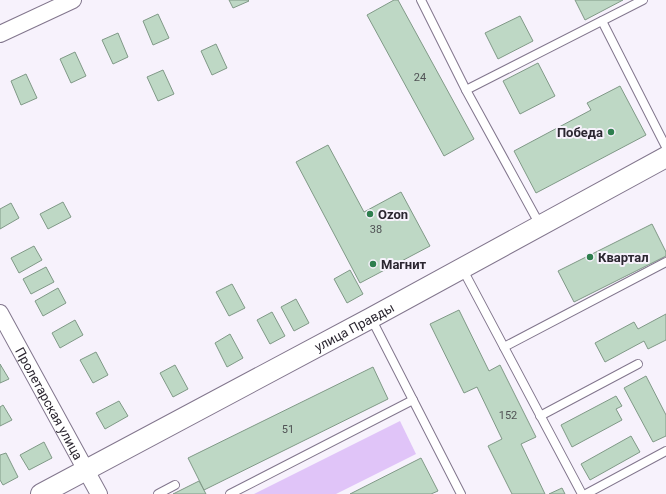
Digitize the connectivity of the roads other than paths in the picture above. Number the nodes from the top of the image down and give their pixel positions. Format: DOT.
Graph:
graph roads {
  1 [pos="73,0"];
  2 [pos="421,0"];
  3 [pos="643,0"];
  4 [pos="602,21"];
  5 [pos="0,34"];
  6 [pos="466,90"];
  7 [pos="666,147"];
  8 [pos="666,157"];
  9 [pos="540,226"];
  10 [pos="666,262"];
  11 [pos="462,268"];
  12 [pos="0,313"];
  13 [pos="371,318"];
  14 [pos="504,347"];
  15 [pos="638,364"];
  16 [pos="413,400"];
  17 [pos="540,416"];
  18 [pos="666,451"];
  19 [pos="86,471"];
  20 [pos="175,485"];
  21 [pos="41,494"];
  22 [pos="99,494"];
  23 [pos="158,494"];
  24 [pos="230,494"];
  25 [pos="461,494"];
  26 [pos="582,494"];
  27 [pos="586,494"];
  1 -- 5 [label="street"];
  2 -- 6 [label="lane"];
  3 -- 4 [label="lane"];
  4 -- 6 [label="lane"];
  4 -- 7 [label="lane"];
  6 -- 9 [label="lane"];
  8 -- 9 [label="street, улица Правды"];
  9 -- 11 [label="street, улица Правды"];
  10 -- 14 [label="lane"];
  11 -- 13 [label="street, улица Правды"];
  11 -- 14 [label="lane"];
  12 -- 19 [label="street, Пролетарская улица"];
  13 -- 16 [label="lane"];
  13 -- 19 [label="street, улица Правды"];
  14 -- 17 [label="lane"];
  15 -- 17 [label="lane"];
  16 -- 24 [label="lane"];
  16 -- 25 [label="lane"];
  17 -- 26 [label="lane"];
  18 -- 27 [label="lane"];
  19 -- 21 [label="street, улица Правды"];
  19 -- 22 [label="street, Пролетарская улица"];
  20 -- 23 [label="lane"];
}
